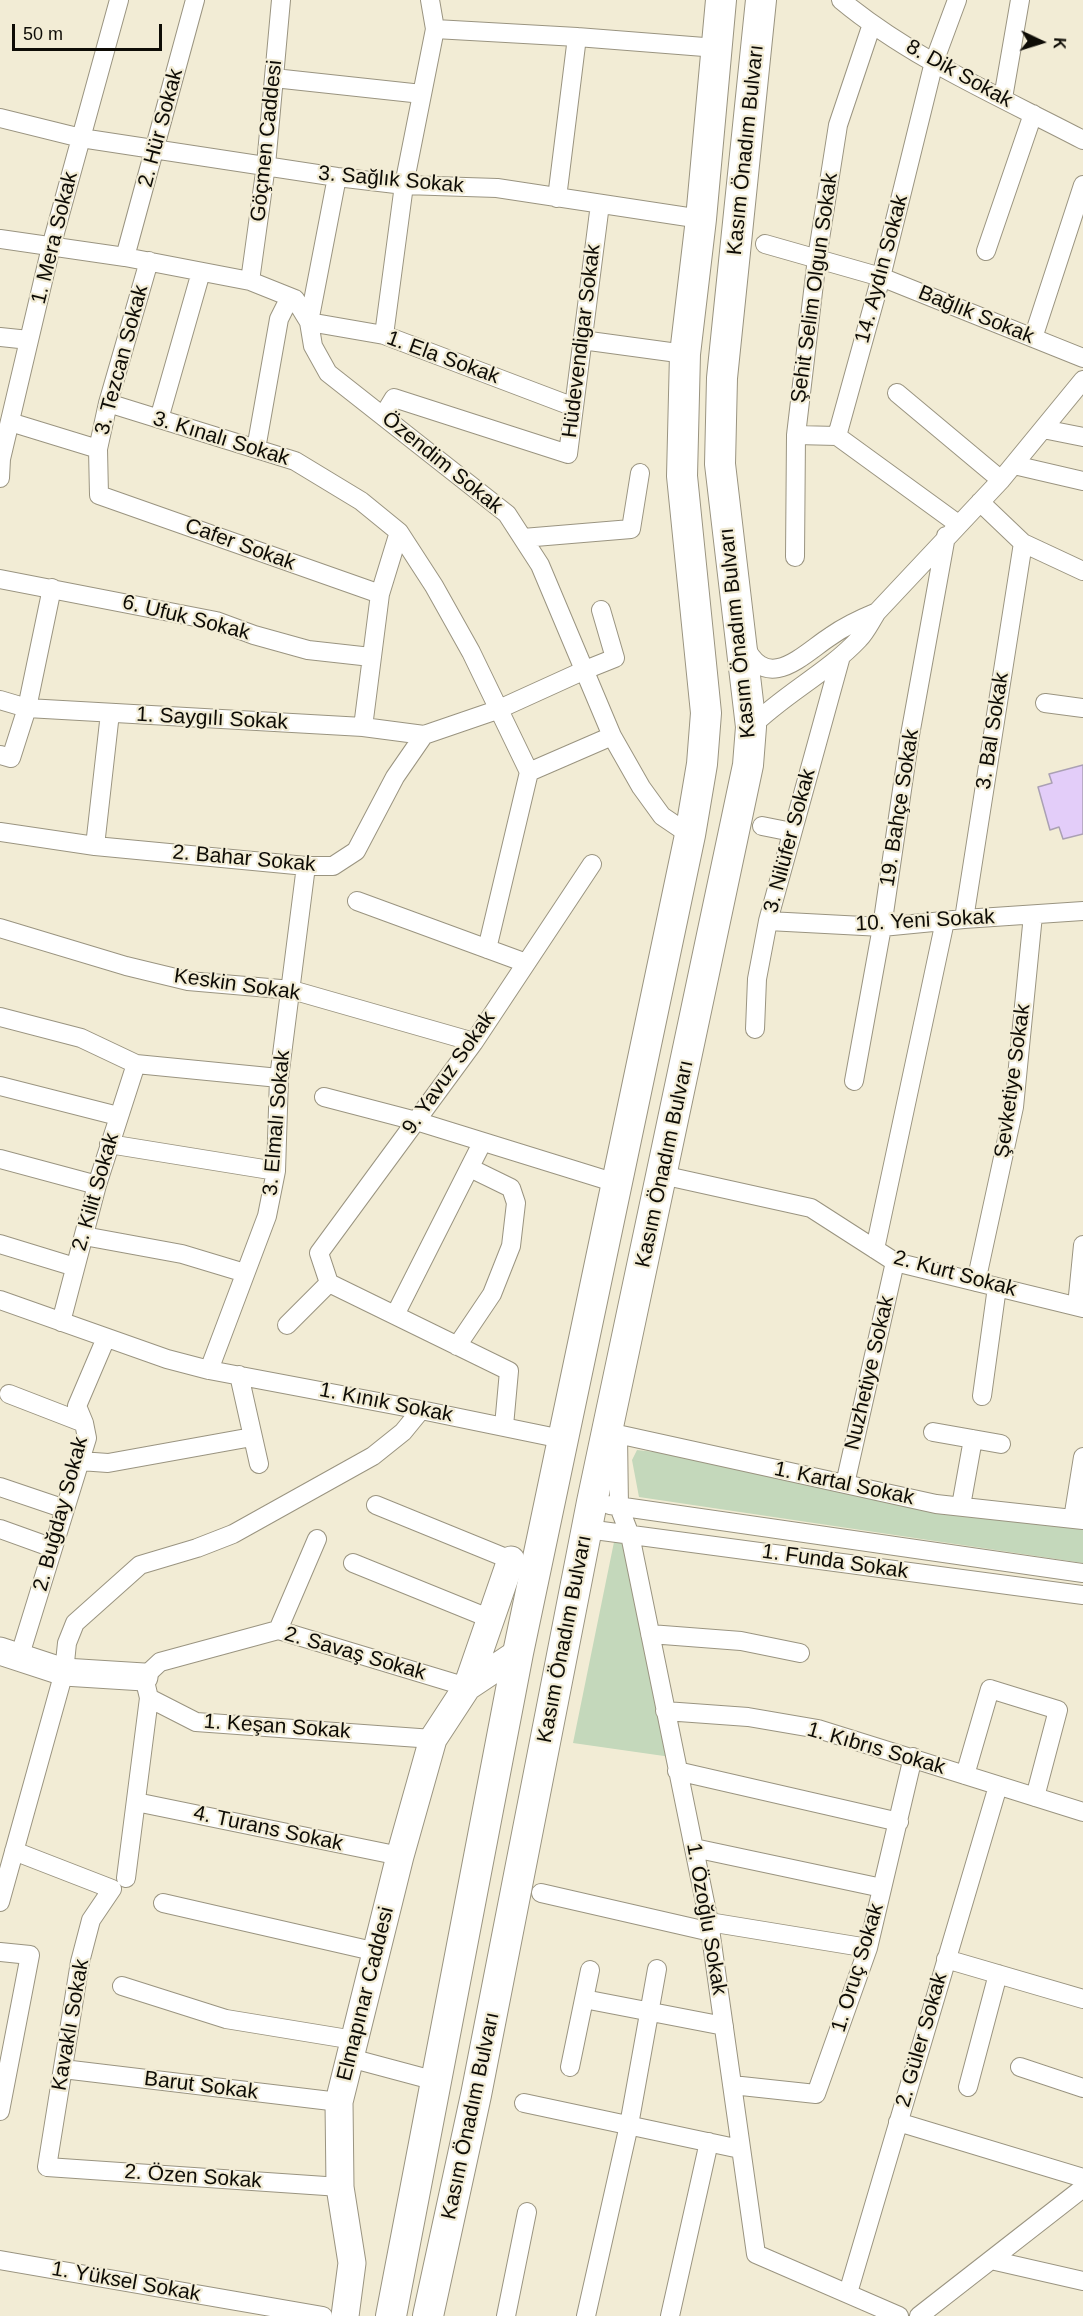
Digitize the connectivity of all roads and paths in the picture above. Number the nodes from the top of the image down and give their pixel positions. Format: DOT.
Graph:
graph roads {
  1 [pos="119,0"];
  2 [pos="195,0"];
  3 [pos="281,0"];
  4 [pos="430,0"];
  5 [pos="721,0"];
  6 [pos="761,0"];
  7 [pos="957,0"];
  8 [pos="1020,0"];
  9 [pos="850,4"];
  10 [pos="872,24"];
  11 [pos="435,29"];
  12 [pos="577,37"];
  13 [pos="717,48"];
  14 [pos="934,62"];
  15 [pos="274,78"];
  16 [pos="422,94"];
  17 [pos="1003,98"];
  18 [pos="1033,114"];
  19 [pos="0,118"];
  20 [pos="81,138"];
  21 [pos="1083,140"];
  22 [pos="156,149"];
  23 [pos="266,165"];
  24 [pos="337,177"];
  25 [pos="404,185"];
  26 [pos="1083,185"];
  27 [pos="557,198"];
  28 [pos="600,204"];
  29 [pos="701,219"];
  30 [pos="0,239"];
  31 [pos="765,244"];
  32 [pos="51,247"];
  33 [pos="986,251"];
  34 [pos="125,256"];
  35 [pos="817,258"];
  36 [pos="149,261"];
  37 [pos="201,272"];
  38 [pos="881,277"];
  39 [pos="250,281"];
  40 [pos="295,299"];
  41 [pos="309,322"];
  42 [pos="384,335"];
  43 [pos="0,337"];
  44 [pos="1033,338"];
  45 [pos="29,340"];
  46 [pos="582,340"];
  47 [pos="685,354"];
  48 [pos="1083,358"];
  49 [pos="1083,380"];
  50 [pos="897,393"];
  51 [pos="108,403"];
  52 [pos="574,407"];
  53 [pos="383,416"];
  54 [pos="159,419"];
  55 [pos="10,422"];
  56 [pos="1043,429"];
  57 [pos="796,435"];
  58 [pos="837,436"];
  59 [pos="1083,437"];
  60 [pos="98,449"];
  61 [pos="256,449"];
  62 [pos="1,459"];
  63 [pos="1014,465"];
  64 [pos="640,472"];
  65 [pos="0,478"];
  66 [pos="1001,480"];
  67 [pos="1083,481"];
  68 [pos="99,495"];
  69 [pos="980,502"];
  70 [pos="952,530"];
  71 [pos="399,532"];
  72 [pos="523,538"];
  73 [pos="1023,543"];
  74 [pos="795,557"];
  75 [pos="1083,571"];
  76 [pos="0,579"];
  77 [pos="52,588"];
  78 [pos="380,594"];
  79 [pos="601,610"];
  80 [pos="877,612"];
  81 [pos="740,635"];
  82 [pos="842,656"];
  83 [pos="371,657"];
  84 [pos="585,670"];
  85 [pos="0,700"];
  86 [pos="1045,703"];
  87 [pos="27,708"];
  88 [pos="1083,708"];
  89 [pos="497,710"];
  90 [pos="110,713"];
  91 [pos="363,727"];
  92 [pos="751,727"];
  93 [pos="424,735"];
  94 [pos="612,736"];
  95 [pos="0,755"];
  96 [pos="529,772"];
  97 [pos="762,826"];
  98 [pos="0,832"];
  99 [pos="792,832"];
  100 [pos="690,835"];
  101 [pos="95,846"];
  102 [pos="592,864"];
  103 [pos="306,866"];
  104 [pos="357,901"];
  105 [pos="1083,911"];
  106 [pos="1033,915"];
  107 [pos="955,920"];
  108 [pos="768,921"];
  109 [pos="882,927"];
  110 [pos="0,928"];
  111 [pos="487,949"];
  112 [pos="526,963"];
  113 [pos="292,990"];
  114 [pos="0,1017"];
  115 [pos="755,1029"];
  116 [pos="474,1041"];
  117 [pos="136,1064"];
  118 [pos="279,1078"];
  119 [pos="854,1082"];
  120 [pos="0,1086"];
  121 [pos="324,1097"];
  122 [pos="118,1116"];
  123 [pos="416,1121"];
  124 [pos="482,1143"];
  125 [pos="109,1144"];
  126 [pos="0,1159"];
  127 [pos="470,1168"];
  128 [pos="276,1171"];
  129 [pos="662,1174"];
  130 [pos="616,1183"];
  131 [pos="97,1185"];
  132 [pos="84,1236"];
  133 [pos="0,1244"];
  134 [pos="1083,1245"];
  135 [pos="875,1249"];
  136 [pos="895,1262"];
  137 [pos="75,1267"];
  138 [pos="245,1273"];
  139 [pos="329,1282"];
  140 [pos="976,1282"];
  141 [pos="997,1287"];
  142 [pos="0,1300"];
  143 [pos="1080,1307"];
  144 [pos="395,1315"];
  145 [pos="61,1322"];
  146 [pos="287,1325"];
  147 [pos="106,1338"];
  148 [pos="457,1346"];
  149 [pos="209,1370"];
  150 [pos="239,1375"];
  151 [pos="9,1394"];
  152 [pos="982,1396"];
  153 [pos="421,1410"];
  154 [pos="84,1423"];
  155 [pos="504,1426"];
  156 [pos="933,1432"];
  157 [pos="613,1433"];
  158 [pos="252,1437"];
  159 [pos="562,1439"];
  160 [pos="973,1439"];
  161 [pos="1001,1444"];
  162 [pos="1083,1457"];
  163 [pos="80,1461"];
  164 [pos="259,1464"];
  165 [pos="845,1484"];
  166 [pos="0,1487"];
  167 [pos="376,1505"];
  168 [pos="961,1506"];
  169 [pos="65,1509"];
  170 [pos="599,1513"];
  171 [pos="1078,1520"];
  172 [pos="0,1529"];
  173 [pos="630,1535"];
  174 [pos="317,1539"];
  175 [pos="53,1548"];
  176 [pos="511,1560"];
  177 [pos="353,1563"];
  178 [pos="1083,1573"];
  179 [pos="1083,1595"];
  180 [pos="491,1619"];
  181 [pos="278,1630"];
  182 [pos="650,1634"];
  183 [pos="518,1653"];
  184 [pos="800,1653"];
  185 [pos="10,1655"];
  186 [pos="64,1672"];
  187 [pos="467,1687"];
  188 [pos="146,1688"];
  189 [pos="665,1710"];
  190 [pos="433,1738"];
  191 [pos="913,1757"];
  192 [pos="677,1771"];
  193 [pos="965,1775"];
  194 [pos="998,1786"];
  195 [pos="1035,1797"];
  196 [pos="136,1802"];
  197 [pos="1083,1812"];
  198 [pos="898,1822"];
  199 [pos="694,1848"];
  200 [pos="14,1851"];
  201 [pos="400,1856"];
  202 [pos="119,1884"];
  203 [pos="882,1888"];
  204 [pos="541,1893"];
  205 [pos="0,1902"];
  206 [pos="163,1903"];
  207 [pos="710,1927"];
  208 [pos="868,1948"];
  209 [pos="0,1952"];
  210 [pos="377,1952"];
  211 [pos="946,1959"];
  212 [pos="657,1969"];
  213 [pos="590,1970"];
  214 [pos="998,1974"];
  215 [pos="122,1986"];
  216 [pos="584,1999"];
  217 [pos="1083,1999"];
  218 [pos="649,2013"];
  219 [pos="724,2026"];
  220 [pos="352,2049"];
  221 [pos="570,2067"];
  222 [pos="1020,2067"];
  223 [pos="63,2069"];
  224 [pos="436,2081"];
  225 [pos="732,2085"];
  226 [pos="968,2087"];
  227 [pos="1083,2088"];
  228 [pos="339,2102"];
  229 [pos="524,2103"];
  230 [pos="0,2111"];
  231 [pos="898,2122"];
  232 [pos="629,2125"];
  233 [pos="709,2142"];
  234 [pos="740,2149"];
  235 [pos="47,2167"];
  236 [pos="1083,2178"];
  237 [pos="340,2187"];
  238 [pos="1083,2187"];
  239 [pos="527,2212"];
  240 [pos="0,2260"];
  241 [pos="991,2260"];
  242 [pos="1083,2281"];
  243 [pos="848,2294"];
  244 [pos="323,2316"];
  245 [pos="345,2316"];
  246 [pos="391,2316"];
  247 [pos="429,2316"];
  248 [pos="506,2316"];
  249 [pos="586,2316"];
  250 [pos="670,2316"];
  251 [pos="899,2316"];
  252 [pos="919,2316"];
  1 -- 20 [label="street, 1. Mera Sokak"];
  2 -- 22 [label="street, 2. Hür Sokak"];
  3 -- 15 [label="street, Göçmen Caddesi"];
  4 -- 11 [label="street"];
  5 -- 13 [label="main road, Kasım Önadım Bulvarı"];
  6 -- 81 [label="main road, Kasım Önadım Bulvarı"];
  7 -- 14 [label="street, 14. Aydın Sokak"];
  8 -- 17 [label="street"];
  9 -- 10 [label="street, 8. Dik Sokak"];
  10 -- 14 [label="street, 8. Dik Sokak"];
  10 -- 35 [label="street, Şehit Selim Olgun Sokak"];
  11 -- 12 [label="street"];
  11 -- 16 [label="street"];
  12 -- 13 [label="street"];
  12 -- 27 [label="street"];
  13 -- 29 [label="main road, Kasım Önadım Bulvarı"];
  14 -- 17 [label="street, 8. Dik Sokak"];
  14 -- 38 [label="street, 14. Aydın Sokak"];
  15 -- 16 [label="street"];
  15 -- 23 [label="street, Göçmen Caddesi"];
  16 -- 25 [label="street"];
  17 -- 18 [label="street, 8. Dik Sokak"];
  18 -- 21 [label="street, 8. Dik Sokak"];
  18 -- 33 [label="street"];
  19 -- 20 [label="street, 3. Sağlık Sokak"];
  20 -- 22 [label="street, 3. Sağlık Sokak"];
  20 -- 32 [label="street, 1. Mera Sokak"];
  22 -- 23 [label="street, 3. Sağlık Sokak"];
  22 -- 34 [label="street, 2. Hür Sokak"];
  23 -- 24 [label="street, 3. Sağlık Sokak"];
  23 -- 39 [label="street, Göçmen Caddesi"];
  24 -- 25 [label="street, 3. Sağlık Sokak"];
  24 -- 41 [label="street, Özendim Sokak"];
  25 -- 27 [label="street, 3. Sağlık Sokak"];
  25 -- 42 [label="street"];
  26 -- 44 [label="street"];
  27 -- 28 [label="street, 3. Sağlık Sokak"];
  28 -- 29 [label="street, 3. Sağlık Sokak"];
  28 -- 46 [label="street, Hüdevendigar Sokak"];
  29 -- 47 [label="main road, Kasım Önadım Bulvarı"];
  30 -- 32 [label="street"];
  31 -- 35 [label="street, Bağlık Sokak"];
  32 -- 34 [label="street"];
  32 -- 45 [label="street, 1. Mera Sokak"];
  34 -- 36 [label="street"];
  35 -- 38 [label="street, Bağlık Sokak"];
  35 -- 57 [label="street, Şehit Selim Olgun Sokak"];
  36 -- 37 [label="street"];
  36 -- 51 [label="street, 3. Tezcan Sokak"];
  37 -- 39 [label="street"];
  37 -- 54 [label="street"];
  38 -- 44 [label="street, Bağlık Sokak"];
  38 -- 58 [label="street, 14. Aydın Sokak"];
  39 -- 40 [label="street"];
  40 -- 41 [label="street"];
  40 -- 61 [label="street"];
  41 -- 42 [label="street, 1. Ela Sokak"];
  41 -- 53 [label="street, Özendim Sokak"];
  42 -- 52 [label="street, 1. Ela Sokak"];
  43 -- 45 [label="street"];
  44 -- 48 [label="street, Bağlık Sokak"];
  45 -- 55 [label="street, 1. Mera Sokak"];
  46 -- 47 [label="street"];
  46 -- 52 [label="street, Hüdevendigar Sokak"];
  47 -- 100 [label="main road, Kasım Önadım Bulvarı"];
  49 -- 56 [label="street"];
  50 -- 66 [label="street"];
  51 -- 54 [label="street, 3. Kınalı Sokak"];
  51 -- 60 [label="street, 3. Tezcan Sokak"];
  52 -- 53 [label="street, Hüdevendigar Sokak"];
  53 -- 72 [label="street, Özendim Sokak"];
  54 -- 61 [label="street, 3. Kınalı Sokak"];
  55 -- 60 [label="street"];
  55 -- 62 [label="street, 1. Mera Sokak"];
  56 -- 59 [label="street"];
  56 -- 63 [label="street"];
  57 -- 58 [label="street"];
  57 -- 74 [label="street, Şehit Selim Olgun Sokak"];
  58 -- 70 [label="street"];
  60 -- 68 [label="street, 3. Tezcan Sokak"];
  61 -- 71 [label="street, 3. Kınalı Sokak"];
  62 -- 65 [label="street, 1. Mera Sokak"];
  63 -- 66 [label="street"];
  63 -- 67 [label="street"];
  64 -- 72 [label="street"];
  66 -- 69 [label="street"];
  68 -- 78 [label="street, Cafer Sokak"];
  69 -- 70 [label="street"];
  69 -- 73 [label="street"];
  70 -- 80 [label="street"];
  70 -- 109 [label="street, 19. Bahçe Sokak"];
  71 -- 78 [label="street"];
  71 -- 89 [label="street, 3. Kınalı Sokak"];
  72 -- 84 [label="street, Özendim Sokak"];
  73 -- 75 [label="street"];
  73 -- 107 [label="street, 3. Bal Sokak"];
  76 -- 77 [label="street, 6. Ufuk Sokak"];
  77 -- 83 [label="street, 6. Ufuk Sokak"];
  77 -- 87 [label="street"];
  78 -- 83 [label="street"];
  79 -- 84 [label="street"];
  80 -- 81 [label="street"];
  80 -- 82 [label="street"];
  81 -- 92 [label="main road, Kasım Önadım Bulvarı"];
  82 -- 92 [label="street"];
  82 -- 99 [label="street, 3. Nilüfer Sokak"];
  83 -- 91 [label="street"];
  84 -- 89 [label="street"];
  84 -- 94 [label="street, Özendim Sokak"];
  85 -- 87 [label="street, 1. Saygılı Sokak"];
  86 -- 88 [label="street"];
  87 -- 90 [label="street, 1. Saygılı Sokak"];
  87 -- 95 [label="street"];
  89 -- 93 [label="street"];
  89 -- 96 [label="street, 3. Kınalı Sokak"];
  90 -- 91 [label="street, 1. Saygılı Sokak"];
  90 -- 101 [label="street"];
  91 -- 93 [label="street, 1. Saygılı Sokak"];
  92 -- 129 [label="main road, Kasım Önadım Bulvarı"];
  93 -- 103 [label="street, 2. Bahar Sokak"];
  94 -- 96 [label="street"];
  94 -- 100 [label="street, Özendim Sokak"];
  96 -- 111 [label="street"];
  97 -- 99 [label="street"];
  98 -- 101 [label="street, 2. Bahar Sokak"];
  99 -- 108 [label="street, 3. Nilüfer Sokak"];
  100 -- 130 [label="main road, Kasım Önadım Bulvarı"];
  101 -- 103 [label="street, 2. Bahar Sokak"];
  102 -- 112 [label="street, 9. Yavuz Sokak"];
  103 -- 113 [label="street, 3. Elmalı Sokak"];
  104 -- 111 [label="street"];
  105 -- 106 [label="street, 10. Yeni Sokak"];
  106 -- 107 [label="street, 10. Yeni Sokak"];
  106 -- 140 [label="street, Şevketiye Sokak"];
  107 -- 109 [label="street, 10. Yeni Sokak"];
  107 -- 135 [label="street, 3. Bal Sokak"];
  108 -- 109 [label="street, 10. Yeni Sokak"];
  108 -- 115 [label="street, 3. Nilüfer Sokak"];
  109 -- 119 [label="street, 19. Bahçe Sokak"];
  110 -- 113 [label="street, Keskin Sokak"];
  111 -- 112 [label="street"];
  112 -- 116 [label="street, 9. Yavuz Sokak"];
  113 -- 116 [label="street, Keskin Sokak"];
  113 -- 118 [label="street, 3. Elmalı Sokak"];
  114 -- 117 [label="street"];
  116 -- 123 [label="street, 9. Yavuz Sokak"];
  117 -- 118 [label="street"];
  117 -- 122 [label="street, 2. Kilit Sokak"];
  118 -- 128 [label="street, 3. Elmalı Sokak"];
  120 -- 122 [label="street"];
  121 -- 123 [label="street"];
  122 -- 125 [label="street, 2. Kilit Sokak"];
  123 -- 124 [label="street"];
  123 -- 139 [label="street, 9. Yavuz Sokak"];
  124 -- 127 [label="street"];
  124 -- 130 [label="street"];
  125 -- 128 [label="street"];
  125 -- 131 [label="street, 2. Kilit Sokak"];
  126 -- 131 [label="street"];
  127 -- 144 [label="street"];
  127 -- 148 [label="street"];
  128 -- 138 [label="street, 3. Elmalı Sokak"];
  129 -- 135 [label="street, 2. Kurt Sokak"];
  129 -- 157 [label="main road, Kasım Önadım Bulvarı"];
  130 -- 159 [label="main road, Kasım Önadım Bulvarı"];
  131 -- 132 [label="street, 2. Kilit Sokak"];
  132 -- 137 [label="street, 2. Kilit Sokak"];
  132 -- 138 [label="street"];
  133 -- 137 [label="street"];
  134 -- 143 [label="street"];
  135 -- 136 [label="street, 2. Kurt Sokak"];
  136 -- 140 [label="street, 2. Kurt Sokak"];
  136 -- 165 [label="street, Nuzhetiye Sokak"];
  137 -- 145 [label="street, 2. Kilit Sokak"];
  138 -- 149 [label="street, 3. Elmalı Sokak"];
  139 -- 144 [label="street"];
  139 -- 146 [label="street"];
  140 -- 141 [label="street, 2. Kurt Sokak"];
  141 -- 143 [label="street, 2. Kurt Sokak"];
  141 -- 152 [label="street"];
  142 -- 145 [label="street, 1. Kınık Sokak"];
  144 -- 148 [label="street"];
  145 -- 147 [label="street, 1. Kınık Sokak"];
  147 -- 149 [label="street, 1. Kınık Sokak"];
  147 -- 154 [label="street, 2. Buğday Sokak"];
  148 -- 155 [label="street"];
  149 -- 150 [label="street, 1. Kınık Sokak"];
  150 -- 153 [label="street, 1. Kınık Sokak"];
  150 -- 158 [label="street"];
  151 -- 154 [label="street"];
  153 -- 155 [label="street, 1. Kınık Sokak"];
  153 -- 186 [label="street"];
  154 -- 163 [label="street, 2. Buğday Sokak"];
  155 -- 159 [label="street, 1. Kınık Sokak"];
  156 -- 160 [label="street"];
  157 -- 165 [label="street, 1. Kartal Sokak"];
  157 -- 170 [label="main road, Kasım Önadım Bulvarı"];
  158 -- 163 [label="street"];
  158 -- 164 [label="street"];
  159 -- 183 [label="main road, Kasım Önadım Bulvarı"];
  160 -- 161 [label="street"];
  160 -- 168 [label="street"];
  162 -- 171 [label="street"];
  163 -- 169 [label="street, 2. Buğday Sokak"];
  165 -- 168 [label="street, 1. Kartal Sokak"];
  166 -- 169 [label="street"];
  167 -- 176 [label="street"];
  168 -- 171 [label="street, 1. Kartal Sokak"];
  169 -- 175 [label="street, 2. Buğday Sokak"];
  170 -- 173 [label="street, 1. Funda Sokak"];
  170 -- 173 [label="street, 1. Özoğlu Sokak"];
  170 -- 178 [label="street, 1. Funda Sokak"];
  170 -- 247 [label="main road, Kasım Önadım Bulvarı"];
  172 -- 175 [label="street"];
  173 -- 179 [label="street, 1. Funda Sokak"];
  173 -- 182 [label="street, 1. Özoğlu Sokak"];
  174 -- 181 [label="street"];
  175 -- 185 [label="street, 2. Buğday Sokak"];
  176 -- 180 [label="street, Elmapınar Caddesi"];
  177 -- 180 [label="street"];
  180 -- 187 [label="street, Elmapınar Caddesi"];
  181 -- 187 [label="street, 2. Savaş Sokak"];
  181 -- 188 [label="street, 2. Savaş Sokak"];
  182 -- 184 [label="street"];
  182 -- 189 [label="street, 1. Özoğlu Sokak"];
  183 -- 187 [label="street, Elmapınar Caddesi"];
  183 -- 224 [label="main road, Kasım Önadım Bulvarı"];
  185 -- 186 [label="street"];
  186 -- 188 [label="street"];
  186 -- 200 [label="street"];
  187 -- 190 [label="street, Elmapınar Caddesi"];
  188 -- 190 [label="street, 1. Keşan Sokak"];
  188 -- 196 [label="street"];
  189 -- 191 [label="street, 1. Kıbrıs Sokak"];
  189 -- 192 [label="street, 1. Özoğlu Sokak"];
  190 -- 201 [label="street, Elmapınar Caddesi"];
  191 -- 193 [label="street, 1. Kıbrıs Sokak"];
  191 -- 198 [label="street, 1. Oruç Sokak"];
  192 -- 198 [label="street"];
  192 -- 199 [label="street, 1. Özoğlu Sokak"];
  193 -- 194 [label="street, 1. Kıbrıs Sokak"];
  193 -- 195 [label="street"];
  194 -- 195 [label="street, 1. Kıbrıs Sokak"];
  194 -- 211 [label="street, 2. Güler Sokak"];
  195 -- 197 [label="street, 1. Kıbrıs Sokak"];
  196 -- 201 [label="street, 4. Turans Sokak"];
  196 -- 202 [label="street"];
  198 -- 203 [label="street, 1. Oruç Sokak"];
  199 -- 203 [label="street"];
  199 -- 207 [label="street, 1. Özoğlu Sokak"];
  200 -- 202 [label="street"];
  200 -- 205 [label="street"];
  201 -- 210 [label="street, Elmapınar Caddesi"];
  202 -- 223 [label="street, Kavaklı Sokak"];
  203 -- 208 [label="street, 1. Oruç Sokak"];
  204 -- 207 [label="street"];
  206 -- 210 [label="street"];
  207 -- 208 [label="street"];
  207 -- 219 [label="street, 1. Özoğlu Sokak"];
  208 -- 225 [label="street, 1. Oruç Sokak"];
  209 -- 230 [label="street"];
  210 -- 220 [label="street, Elmapınar Caddesi"];
  211 -- 214 [label="street"];
  211 -- 231 [label="street, 2. Güler Sokak"];
  212 -- 218 [label="street"];
  213 -- 216 [label="street"];
  214 -- 217 [label="street"];
  214 -- 226 [label="street"];
  215 -- 220 [label="street"];
  216 -- 218 [label="street"];
  216 -- 221 [label="street"];
  218 -- 219 [label="street"];
  218 -- 232 [label="street"];
  219 -- 225 [label="street, 1. Özoğlu Sokak"];
  220 -- 224 [label="street"];
  220 -- 228 [label="street, Elmapınar Caddesi"];
  222 -- 227 [label="street"];
  223 -- 228 [label="street, Barut Sokak"];
  223 -- 235 [label="street, Kavaklı Sokak"];
  224 -- 246 [label="main road, Kasım Önadım Bulvarı"];
  225 -- 234 [label="street, 1. Özoğlu Sokak"];
  228 -- 237 [label="street, Elmapınar Caddesi"];
  229 -- 232 [label="street"];
  231 -- 236 [label="street"];
  231 -- 243 [label="street, 2. Güler Sokak"];
  232 -- 233 [label="street"];
  232 -- 249 [label="street"];
  233 -- 234 [label="street"];
  233 -- 250 [label="street"];
  234 -- 243 [label="street, 1. Özoğlu Sokak"];
  235 -- 237 [label="street, 2. Özen Sokak"];
  237 -- 245 [label="street, Elmapınar Caddesi"];
  238 -- 241 [label="street"];
  239 -- 248 [label="street"];
  240 -- 244 [label="street, 1. Yüksel Sokak"];
  241 -- 242 [label="street"];
  241 -- 252 [label="street"];
  243 -- 251 [label="street, 1. Özoğlu Sokak"];
}
